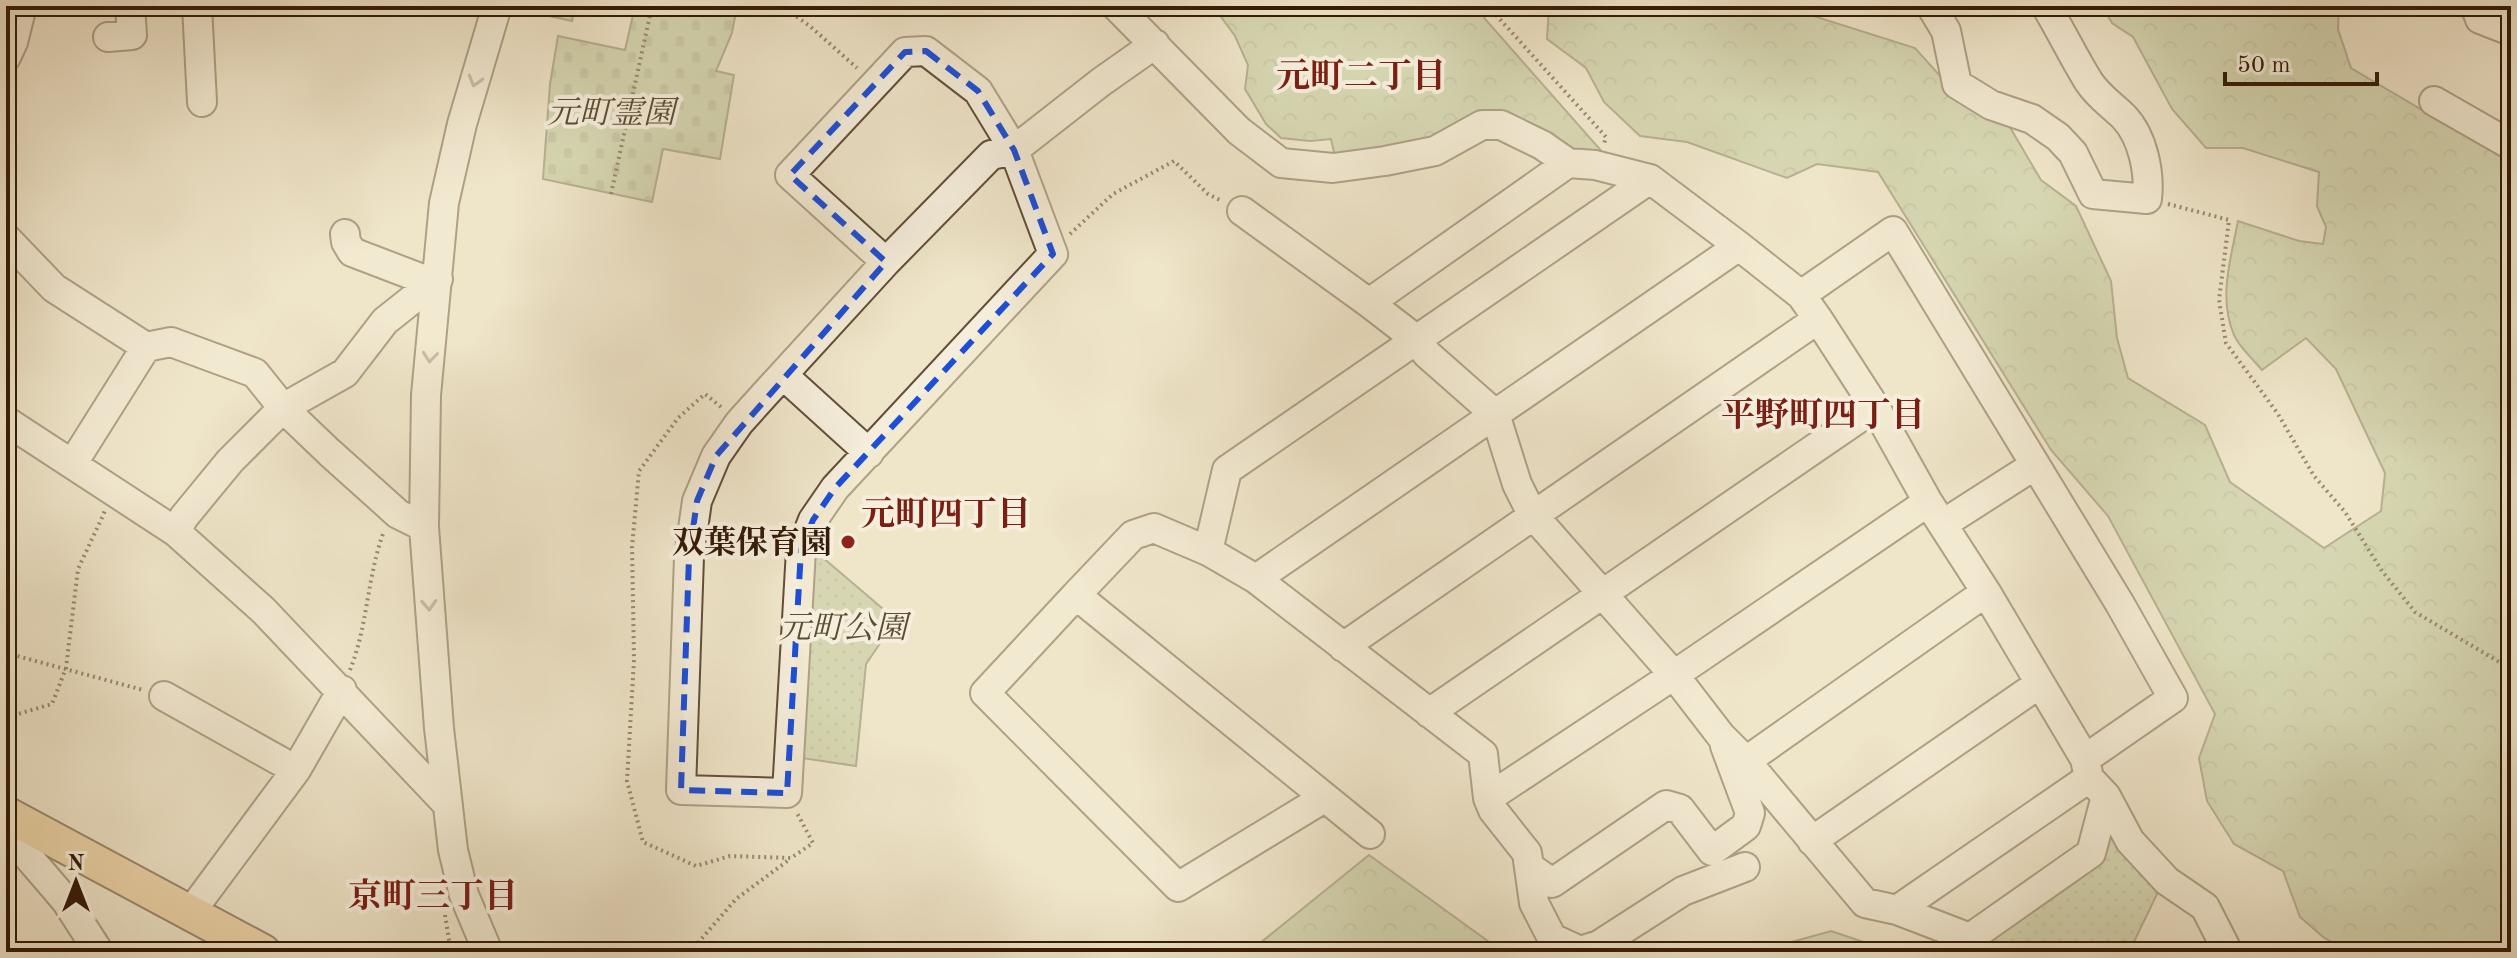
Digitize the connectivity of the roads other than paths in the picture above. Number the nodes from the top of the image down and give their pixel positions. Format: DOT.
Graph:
graph roads {
  1 [pos="22,6"];
  2 [pos="130,6"];
  3 [pos="197,6"];
  4 [pos="497,6"];
  5 [pos="1116,6"];
  6 [pos="1931,6"];
  7 [pos="2046,6"];
  8 [pos="2475,6"];
  9 [pos="2511,31"];
  10 [pos="108,37"];
  11 [pos="1155,44"];
  12 [pos="6,57"];
  13 [pos="2434,101"];
  14 [pos="202,102"];
  15 [pos="2511,145"];
  16 [pos="1014,150"];
  17 [pos="1582,164"];
  18 [pos="1650,179"];
  19 [pos="1242,211"];
  20 [pos="345,234"];
  21 [pos="6,238"];
  22 [pos="1739,246"];
  23 [pos="886,262"];
  24 [pos="438,279"];
  25 [pos="1801,295"];
  26 [pos="1369,303"];
  27 [pos="1818,319"];
  28 [pos="1417,340"];
  29 [pos="146,347"];
  30 [pos="783,375"];
  31 [pos="1875,407"];
  32 [pos="283,408"];
  33 [pos="1495,414"];
  34 [pos="6,421"];
  35 [pos="869,453"];
  36 [pos="73,463"];
  37 [pos="2035,465"];
  38 [pos="1936,513"];
  39 [pos="1532,514"];
  40 [pos="424,527"];
  41 [pos="176,532"];
  42 [pos="1208,551"];
  43 [pos="1256,579"];
  44 [pos="1986,592"];
  45 [pos="1601,594"];
  46 [pos="1076,595"];
  47 [pos="1343,647"];
  48 [pos="1674,675"];
  49 [pos="2039,684"];
  50 [pos="342,690"];
  51 [pos="164,696"];
  52 [pos="1429,713"];
  53 [pos="1721,736"];
  54 [pos="1746,761"];
  55 [pos="296,770"];
  56 [pos="2093,777"];
  57 [pos="1324,798"];
  58 [pos="1488,798"];
  59 [pos="448,805"];
  60 [pos="6,814"];
  61 [pos="6,831"];
  62 [pos="1370,834"];
  63 [pos="1812,841"];
  64 [pos="1745,867"];
  65 [pos="1531,868"];
  66 [pos="1897,910"];
  67 [pos="190,913"];
  68 [pos="99,952"];
  69 [pos="263,952"];
  70 [pos="488,952"];
  71 [pos="2228,952"];
  1 -- 12 [label="street"];
  2 -- 10 [label="street"];
  3 -- 14 [label="street"];
  4 -- 24 [label="street, one-way"];
  5 -- 11 [label="street"];
  6 -- 7 [label="street"];
  8 -- 9 [label="street"];
  11 -- 16 [label="street"];
  11 -- 17 [label="street"];
  13 -- 15 [label="street"];
  16 -- 23 [label="street"];
  16 -- 23 [label="street"];
  16 -- 35 [label="street"];
  17 -- 18 [label="street"];
  17 -- 26 [label="street"];
  18 -- 22 [label="street"];
  18 -- 28 [label="street"];
  19 -- 26 [label="street"];
  20 -- 24 [label="street"];
  21 -- 29 [label="street"];
  22 -- 25 [label="street"];
  22 -- 33 [label="street"];
  23 -- 30 [label="street"];
  24 -- 32 [label="street"];
  24 -- 40 [label="street, one-way"];
  25 -- 27 [label="street"];
  25 -- 37 [label="street"];
  26 -- 28 [label="street"];
  27 -- 31 [label="street"];
  27 -- 39 [label="street"];
  28 -- 33 [label="street"];
  28 -- 42 [label="street"];
  29 -- 32 [label="street"];
  29 -- 36 [label="street"];
  30 -- 35 [label="street"];
  30 -- 35 [label="street"];
  31 -- 38 [label="street"];
  31 -- 45 [label="street"];
  32 -- 40 [label="street"];
  32 -- 41 [label="street"];
  33 -- 39 [label="street"];
  33 -- 43 [label="street"];
  34 -- 36 [label="street"];
  36 -- 41 [label="street"];
  37 -- 38 [label="street"];
  37 -- 56 [label="street"];
  38 -- 44 [label="street"];
  38 -- 48 [label="street"];
  39 -- 45 [label="street"];
  39 -- 47 [label="street"];
  40 -- 59 [label="street, one-way"];
  41 -- 50 [label="street"];
  42 -- 43 [label="street"];
  42 -- 46 [label="street"];
  43 -- 47 [label="street"];
  44 -- 49 [label="street"];
  44 -- 54 [label="street"];
  45 -- 48 [label="street"];
  45 -- 52 [label="street"];
  46 -- 57 [label="street"];
  46 -- 57 [label="street"];
  47 -- 52 [label="street"];
  48 -- 53 [label="street"];
  48 -- 58 [label="street"];
  49 -- 56 [label="street"];
  49 -- 63 [label="street"];
  50 -- 55 [label="street"];
  50 -- 59 [label="street"];
  51 -- 55 [label="street"];
  52 -- 58 [label="street"];
  53 -- 54 [label="street"];
  53 -- 65 [label="street"];
  54 -- 63 [label="street"];
  55 -- 67 [label="street"];
  56 -- 66 [label="street"];
  56 -- 66 [label="street"];
  56 -- 71 [label="street"];
  57 -- 62 [label="street"];
  58 -- 65 [label="street"];
  59 -- 70 [label="street"];
  60 -- 67 [label="main road"];
  61 -- 68 [label="street"];
  63 -- 66 [label="street"];
  64 -- 65 [label="street"];
  67 -- 69 [label="main road"];
}
